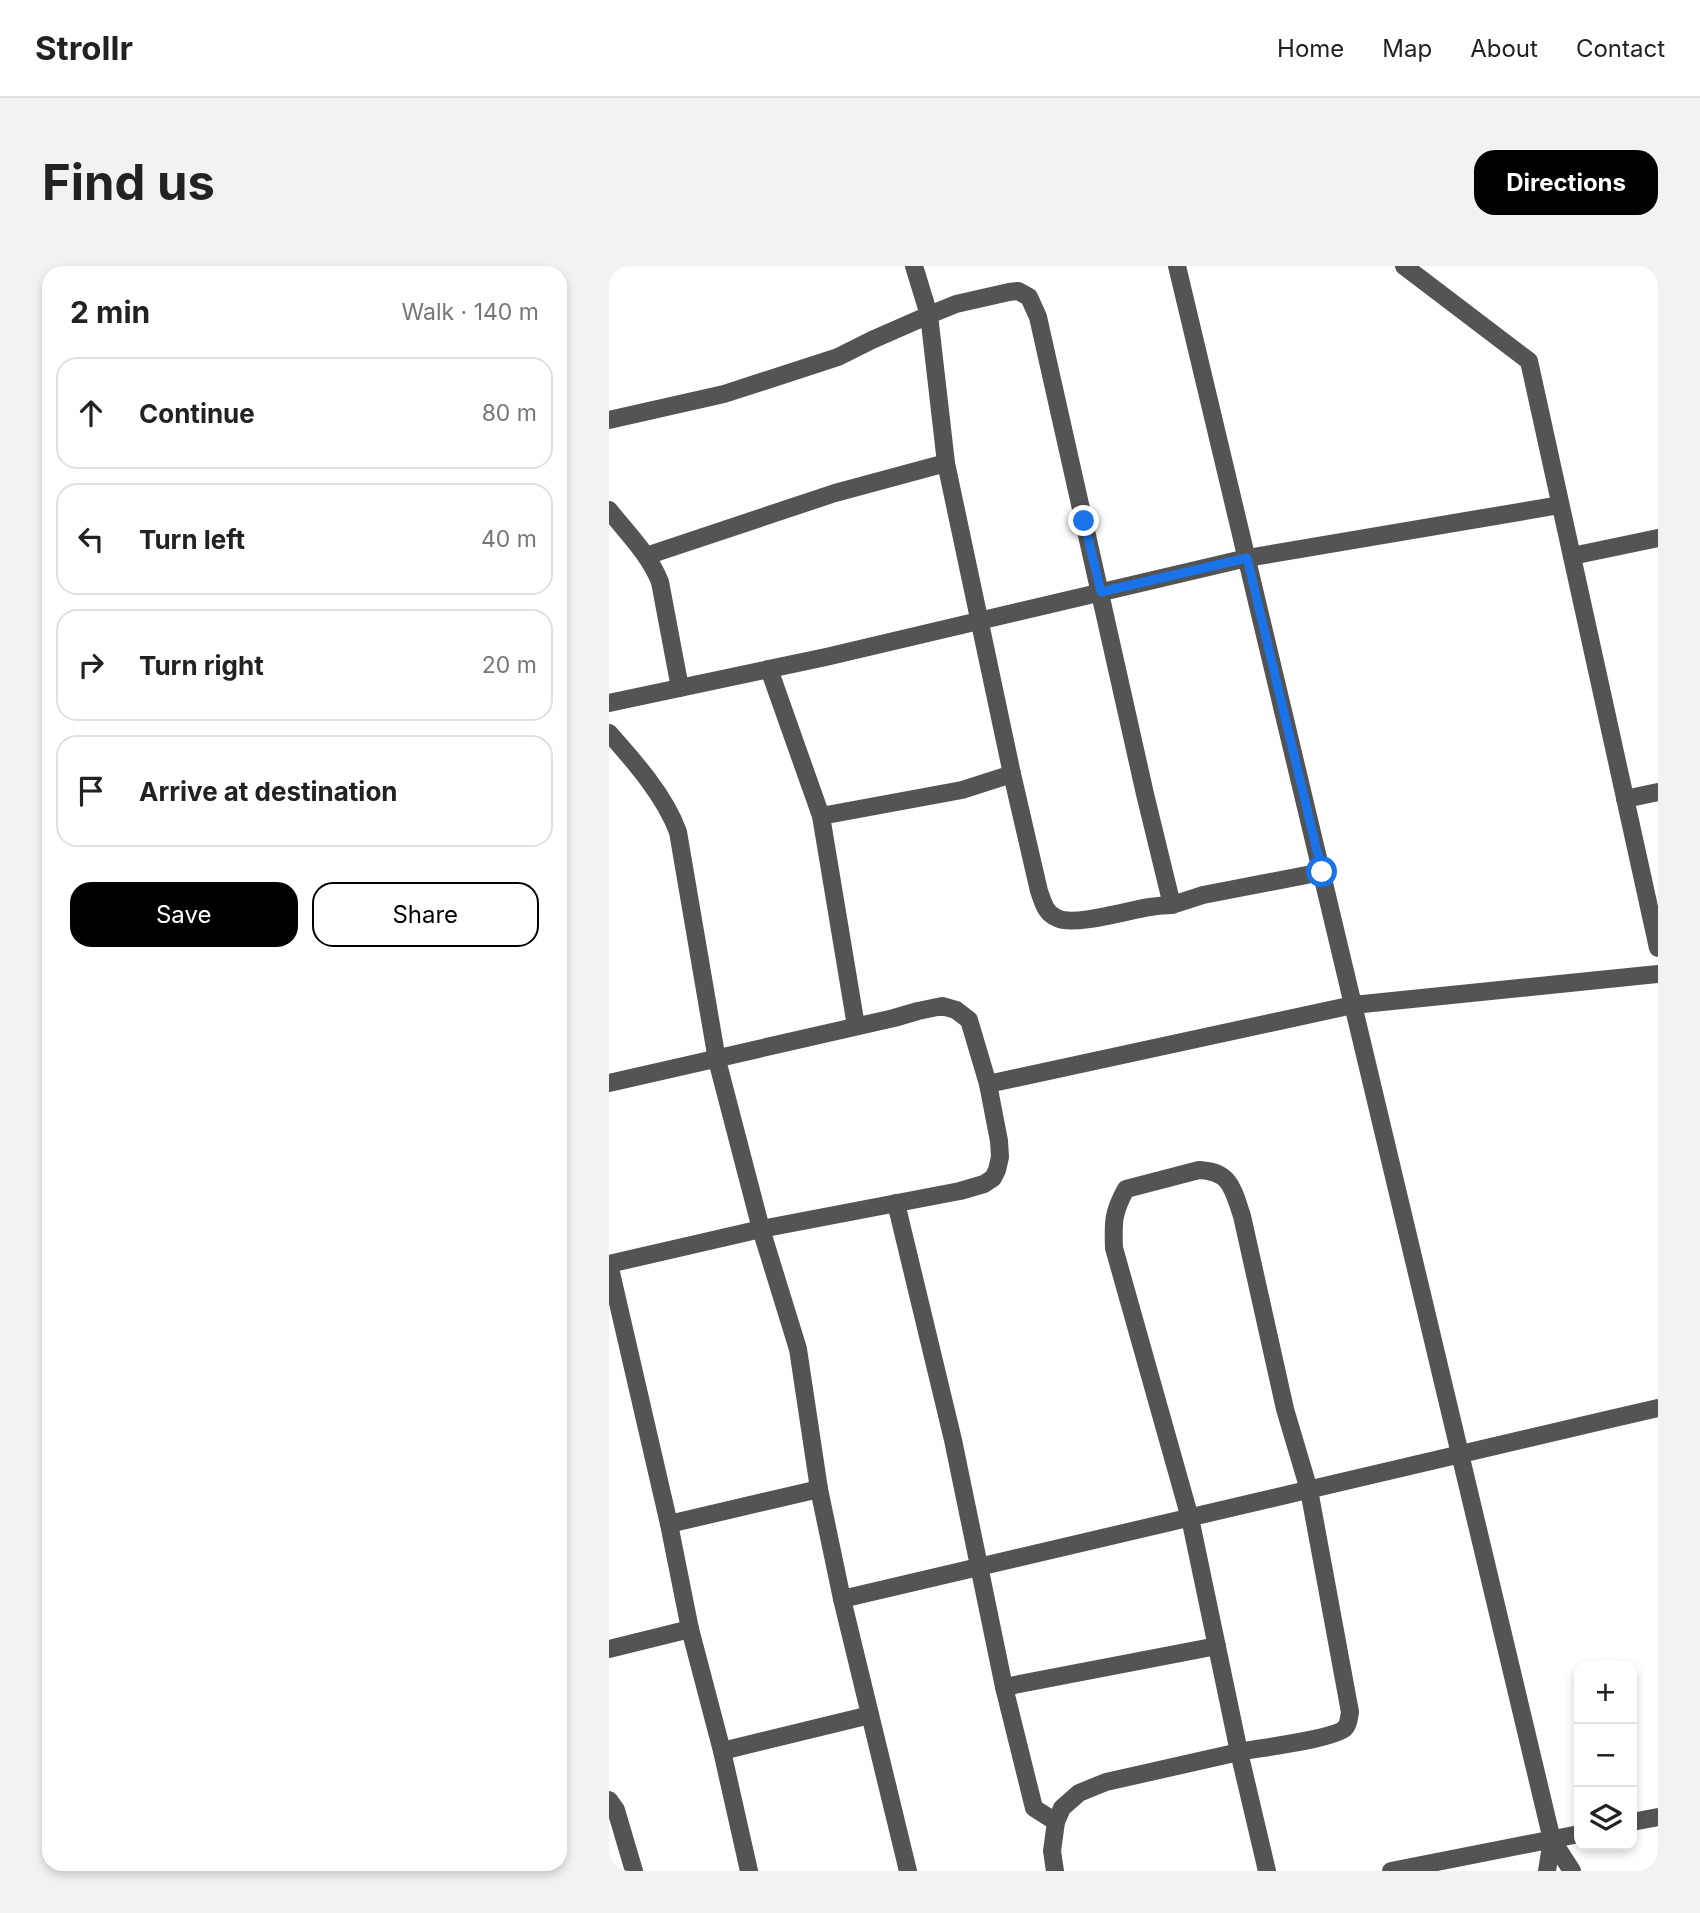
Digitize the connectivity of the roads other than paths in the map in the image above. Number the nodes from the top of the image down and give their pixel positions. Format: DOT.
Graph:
graph roads {
  1 [pos="914,266"];
  2 [pos="1177,266"];
  3 [pos="1404,266"];
  4 [pos="929,315"];
  5 [pos="609,421"];
  6 [pos="946,463"];
  7 [pos="1560,505"];
  8 [pos="609,510"];
  9 [pos="1658,538"];
  10 [pos="646,556"];
  11 [pos="1571,556"];
  12 [pos="1247,558"];
  13 [pos="1101,592"];
  14 [pos="979,620"];
  15 [pos="769,669"];
  16 [pos="680,688"];
  17 [pos="609,703"];
  18 [pos="609,733"];
  19 [pos="1012,774"];
  20 [pos="1658,792"];
  21 [pos="1625,799"];
  22 [pos="821,816"];
  23 [pos="1322,872"];
  24 [pos="1172,905"];
  25 [pos="1658,948"];
  26 [pos="1658,974"];
  27 [pos="1353,1005"];
  28 [pos="856,1026"];
  29 [pos="717,1060"];
  30 [pos="609,1083"];
  31 [pos="988,1084"];
  32 [pos="896,1203"];
  33 [pos="761,1229"];
  34 [pos="609,1264"];
  35 [pos="1658,1408"];
  36 [pos="1459,1453"];
  37 [pos="819,1489"];
  38 [pos="1308,1490"];
  39 [pos="1190,1518"];
  40 [pos="669,1524"];
  41 [pos="980,1567"];
  42 [pos="842,1598"];
  43 [pos="690,1629"];
  44 [pos="1217,1646"];
  45 [pos="609,1649"];
  46 [pos="1004,1686"];
  47 [pos="870,1715"];
  48 [pos="722,1751"];
  49 [pos="1239,1752"];
  50 [pos="609,1800"];
  51 [pos="1658,1817"];
  52 [pos="1637,1821"];
  53 [pos="1056,1822"];
  54 [pos="1574,1835"];
  55 [pos="1552,1840"];
  56 [pos="743,1870"];
  57 [pos="634,1871"];
  58 [pos="908,1871"];
  59 [pos="1055,1871"];
  60 [pos="1266,1871"];
  61 [pos="1391,1871"];
  62 [pos="1547,1871"];
  63 [pos="1572,1871"];
  1 -- 4 [label="street"];
  2 -- 12 [label="street"];
  3 -- 7 [label="street"];
  4 -- 5 [label="street"];
  4 -- 6 [label="street"];
  4 -- 13 [label="street"];
  6 -- 10 [label="street"];
  6 -- 14 [label="street"];
  7 -- 11 [label="street"];
  7 -- 12 [label="street"];
  8 -- 10 [label="street"];
  9 -- 11 [label="street"];
  10 -- 16 [label="street"];
  11 -- 21 [label="street"];
  12 -- 13 [label="street"];
  12 -- 23 [label="street"];
  13 -- 14 [label="street"];
  13 -- 24 [label="street"];
  14 -- 15 [label="street"];
  14 -- 19 [label="street"];
  15 -- 16 [label="street"];
  15 -- 22 [label="street"];
  16 -- 17 [label="street"];
  18 -- 29 [label="street"];
  19 -- 22 [label="street"];
  19 -- 24 [label="street"];
  20 -- 21 [label="street"];
  21 -- 25 [label="street"];
  22 -- 28 [label="street"];
  23 -- 24 [label="street"];
  23 -- 27 [label="street"];
  26 -- 27 [label="street"];
  27 -- 31 [label="street"];
  27 -- 36 [label="street"];
  28 -- 29 [label="street"];
  28 -- 31 [label="street"];
  29 -- 30 [label="street"];
  29 -- 33 [label="street"];
  31 -- 32 [label="street"];
  32 -- 33 [label="street"];
  32 -- 41 [label="street"];
  33 -- 34 [label="street"];
  33 -- 37 [label="street"];
  34 -- 40 [label="street"];
  35 -- 36 [label="street"];
  36 -- 38 [label="street"];
  36 -- 55 [label="street"];
  37 -- 40 [label="street"];
  37 -- 42 [label="street"];
  38 -- 39 [label="street"];
  38 -- 39 [label="street"];
  38 -- 49 [label="street"];
  39 -- 41 [label="street"];
  39 -- 44 [label="street"];
  40 -- 43 [label="street"];
  41 -- 42 [label="street"];
  41 -- 46 [label="street"];
  42 -- 47 [label="street"];
  43 -- 45 [label="street"];
  43 -- 48 [label="street"];
  44 -- 46 [label="street"];
  44 -- 49 [label="street"];
  46 -- 53 [label="street"];
  47 -- 48 [label="street"];
  47 -- 58 [label="street"];
  48 -- 56 [label="street"];
  49 -- 53 [label="street"];
  49 -- 60 [label="street"];
  50 -- 57 [label="street"];
  51 -- 52 [label="street"];
  53 -- 59 [label="street"];
  54 -- 55 [label="street"];
  55 -- 61 [label="street"];
  55 -- 62 [label="street"];
  55 -- 63 [label="street"];
}
